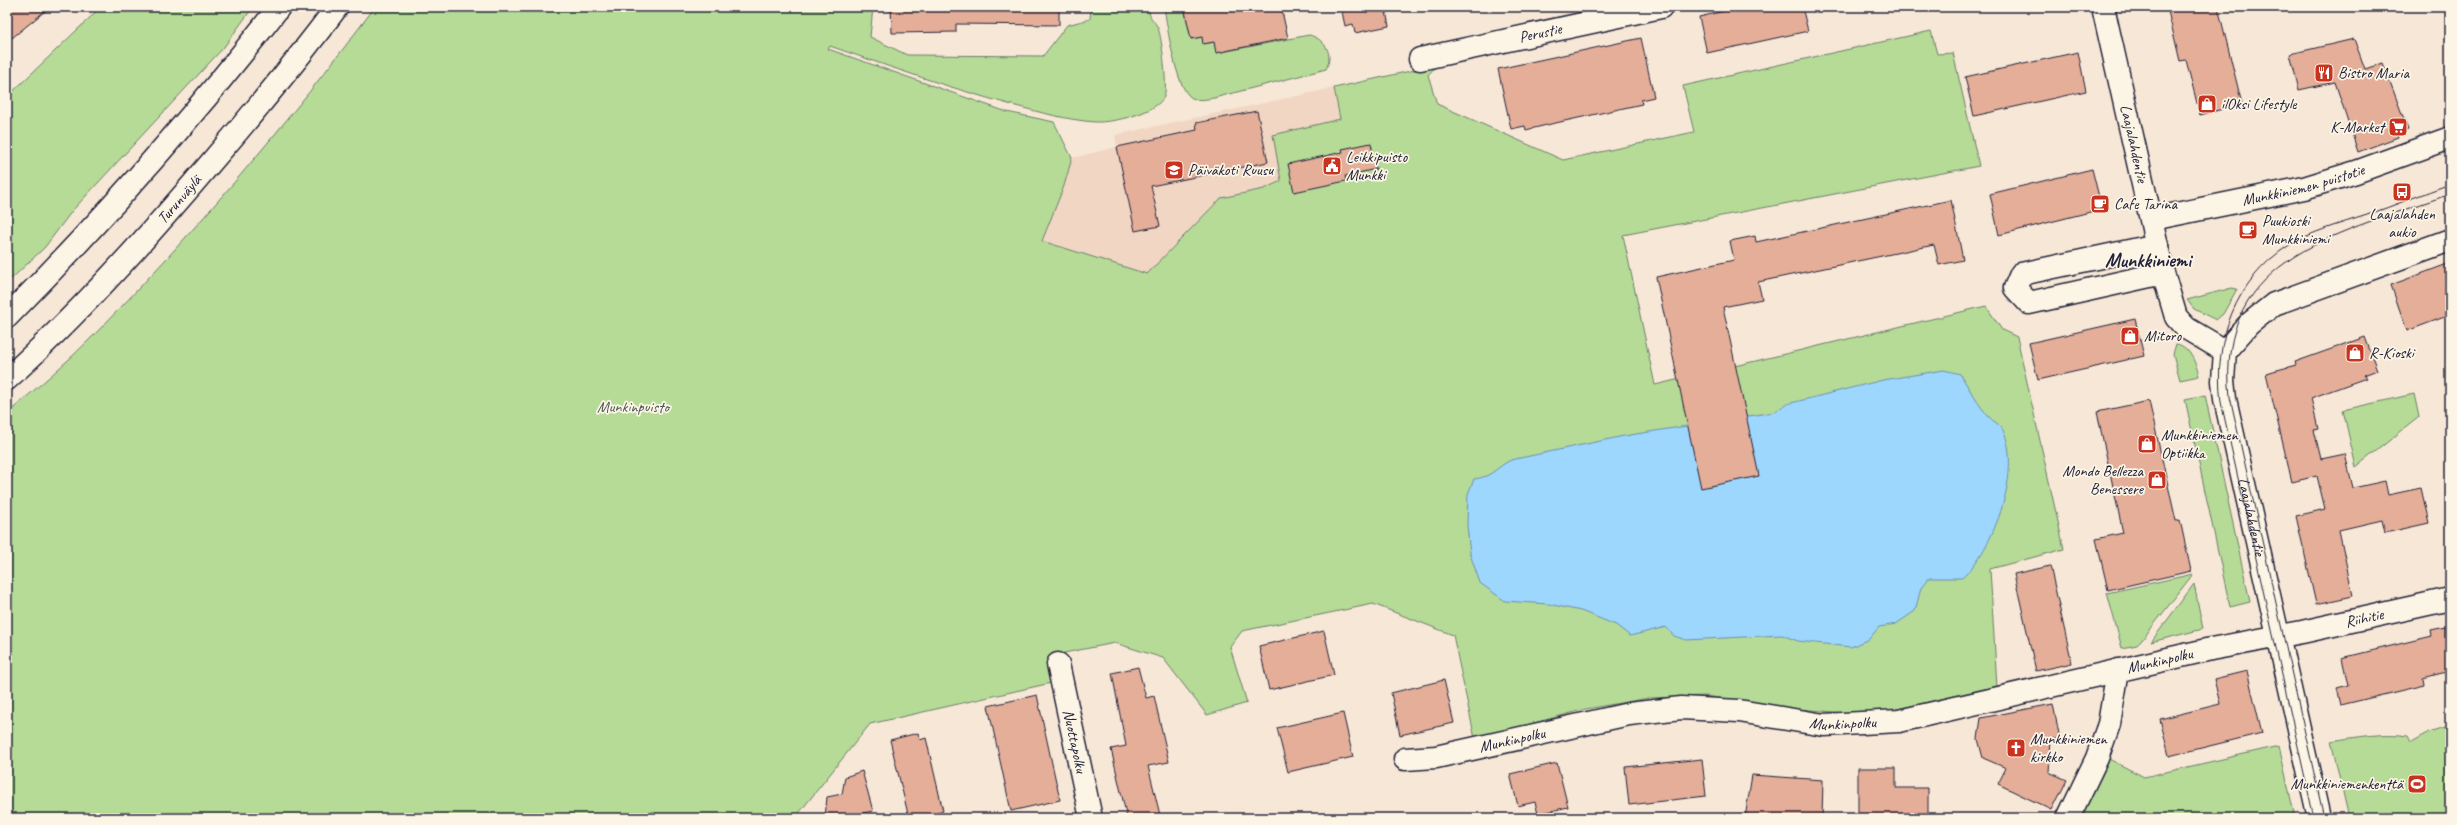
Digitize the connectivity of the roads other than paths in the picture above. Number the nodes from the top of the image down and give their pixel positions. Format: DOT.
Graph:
graph roads {
  1 [pos="279,7"];
  2 [pos="337,7"];
  3 [pos="1661,7"];
  4 [pos="2103,7"];
  5 [pos="1420,59"];
  6 [pos="2450,138"];
  7 [pos="2152,219"];
  8 [pos="2450,240"];
  9 [pos="2157,245"];
  10 [pos="2164,273"];
  11 [pos="7,317"];
  12 [pos="2225,351"];
  13 [pos="7,380"];
  14 [pos="2450,599"];
  15 [pos="2278,636"];
  16 [pos="1058,664"];
  17 [pos="2118,670"];
  18 [pos="1405,759"];
  19 [pos="1091,818"];
  20 [pos="2068,818"];
  21 [pos="2319,818"];
  1 -- 11 [label="main road"];
  2 -- 13 [label="main road, Turunväylä"];
  3 -- 5 [label="main road, Perustie"];
  4 -- 7 [label="main road, Laajalahdentie"];
  6 -- 7 [label="main road, Munkkiniemen puistotie"];
  7 -- 9 [label="main road, Laajalahdentie"];
  8 -- 12 [label="main road"];
  9 -- 10 [label="main road, Laajalahdentie"];
  9 -- 10 [label="main road"];
  10 -- 12 [label="main road, Laajalahdentie"];
  12 -- 15 [label="main road, Laajalahdentie"];
  14 -- 15 [label="main road, Riihitie"];
  15 -- 17 [label="main road, Munkinpolku"];
  15 -- 21 [label="main road, Laajalahdentie"];
  16 -- 19 [label="main road, Nuottapolku"];
  17 -- 18 [label="main road, Munkinpolku"];
  17 -- 20 [label="main road"];
}
